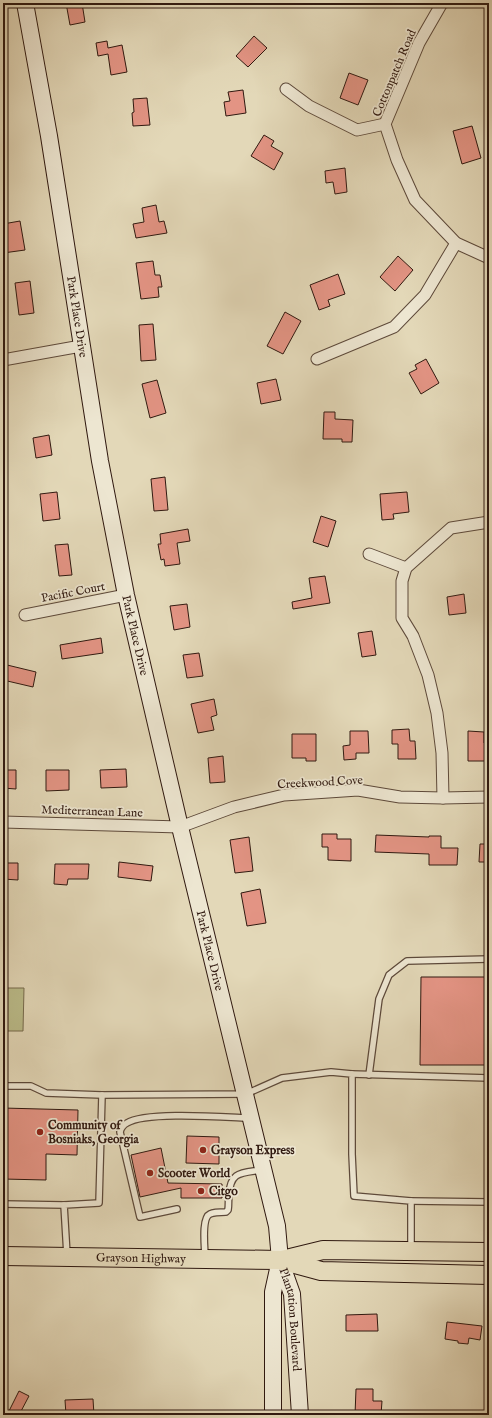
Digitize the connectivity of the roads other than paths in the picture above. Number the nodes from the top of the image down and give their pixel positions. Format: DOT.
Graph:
graph roads {
  1 [pos="24,3"];
  2 [pos="442,3"];
  3 [pos="286,89"];
  4 [pos="385,124"];
  5 [pos="456,243"];
  6 [pos="489,258"];
  7 [pos="81,346"];
  8 [pos="317,359"];
  9 [pos="3,360"];
  10 [pos="489,522"];
  11 [pos="369,554"];
  12 [pos="406,568"];
  13 [pos="126,595"];
  14 [pos="25,615"];
  15 [pos="489,797"];
  16 [pos="443,798"];
  17 [pos="3,822"];
  18 [pos="180,827"];
  19 [pos="489,959"];
  20 [pos="352,1074"];
  21 [pos="370,1075"];
  22 [pos="489,1078"];
  23 [pos="3,1086"];
  24 [pos="246,1094"];
  25 [pos="102,1095"];
  26 [pos="252,1118"];
  27 [pos="264,1169"];
  28 [pos="411,1201"];
  29 [pos="489,1202"];
  30 [pos="3,1204"];
  31 [pos="64,1205"];
  32 [pos="177,1209"];
  33 [pos="411,1252"];
  34 [pos="489,1252"];
  35 [pos="3,1256"];
  36 [pos="67,1257"];
  37 [pos="205,1259"];
  38 [pos="280,1260"];
  39 [pos="489,1275"];
  40 [pos="272,1415"];
  41 [pos="300,1415"];
  1 -- 7 [label="street, Park Place Drive"];
  2 -- 4 [label="street, Cottonpatch Road"];
  3 -- 4 [label="street"];
  4 -- 5 [label="street, Cottonpatch Road"];
  5 -- 6 [label="street, Cottonpatch Road"];
  5 -- 8 [label="street"];
  7 -- 9 [label="street"];
  7 -- 13 [label="street, Park Place Drive"];
  10 -- 12 [label="street"];
  11 -- 12 [label="street"];
  12 -- 16 [label="street"];
  13 -- 14 [label="street, Pacific Court"];
  13 -- 18 [label="street, Park Place Drive"];
  15 -- 16 [label="street, Creekwood Cove"];
  16 -- 18 [label="street, Creekwood Cove"];
  17 -- 18 [label="street, Mediterranean Lane"];
  18 -- 24 [label="street, Park Place Drive"];
  19 -- 21 [label="lane"];
  20 -- 21 [label="lane"];
  20 -- 24 [label="lane"];
  20 -- 28 [label="lane"];
  21 -- 22 [label="lane"];
  23 -- 25 [label="lane"];
  24 -- 25 [label="lane"];
  24 -- 26 [label="street, Park Place Drive"];
  25 -- 31 [label="lane"];
  26 -- 27 [label="street, Park Place Drive"];
  26 -- 32 [label="lane"];
  27 -- 37 [label="lane"];
  27 -- 38 [label="street, Park Place Drive"];
  28 -- 29 [label="lane"];
  28 -- 33 [label="lane"];
  30 -- 31 [label="lane"];
  31 -- 36 [label="lane"];
  33 -- 34 [label="main road, Grayson Highway"];
  33 -- 38 [label="main road, Grayson Highway"];
  35 -- 36 [label="main road, Grayson Highway"];
  36 -- 37 [label="main road, Grayson Highway"];
  37 -- 38 [label="main road, Grayson Highway"];
  38 -- 39 [label="main road, Grayson Highway"];
  38 -- 40 [label="street, Plantation Boulevard"];
  38 -- 41 [label="street, Plantation Boulevard"];
}
